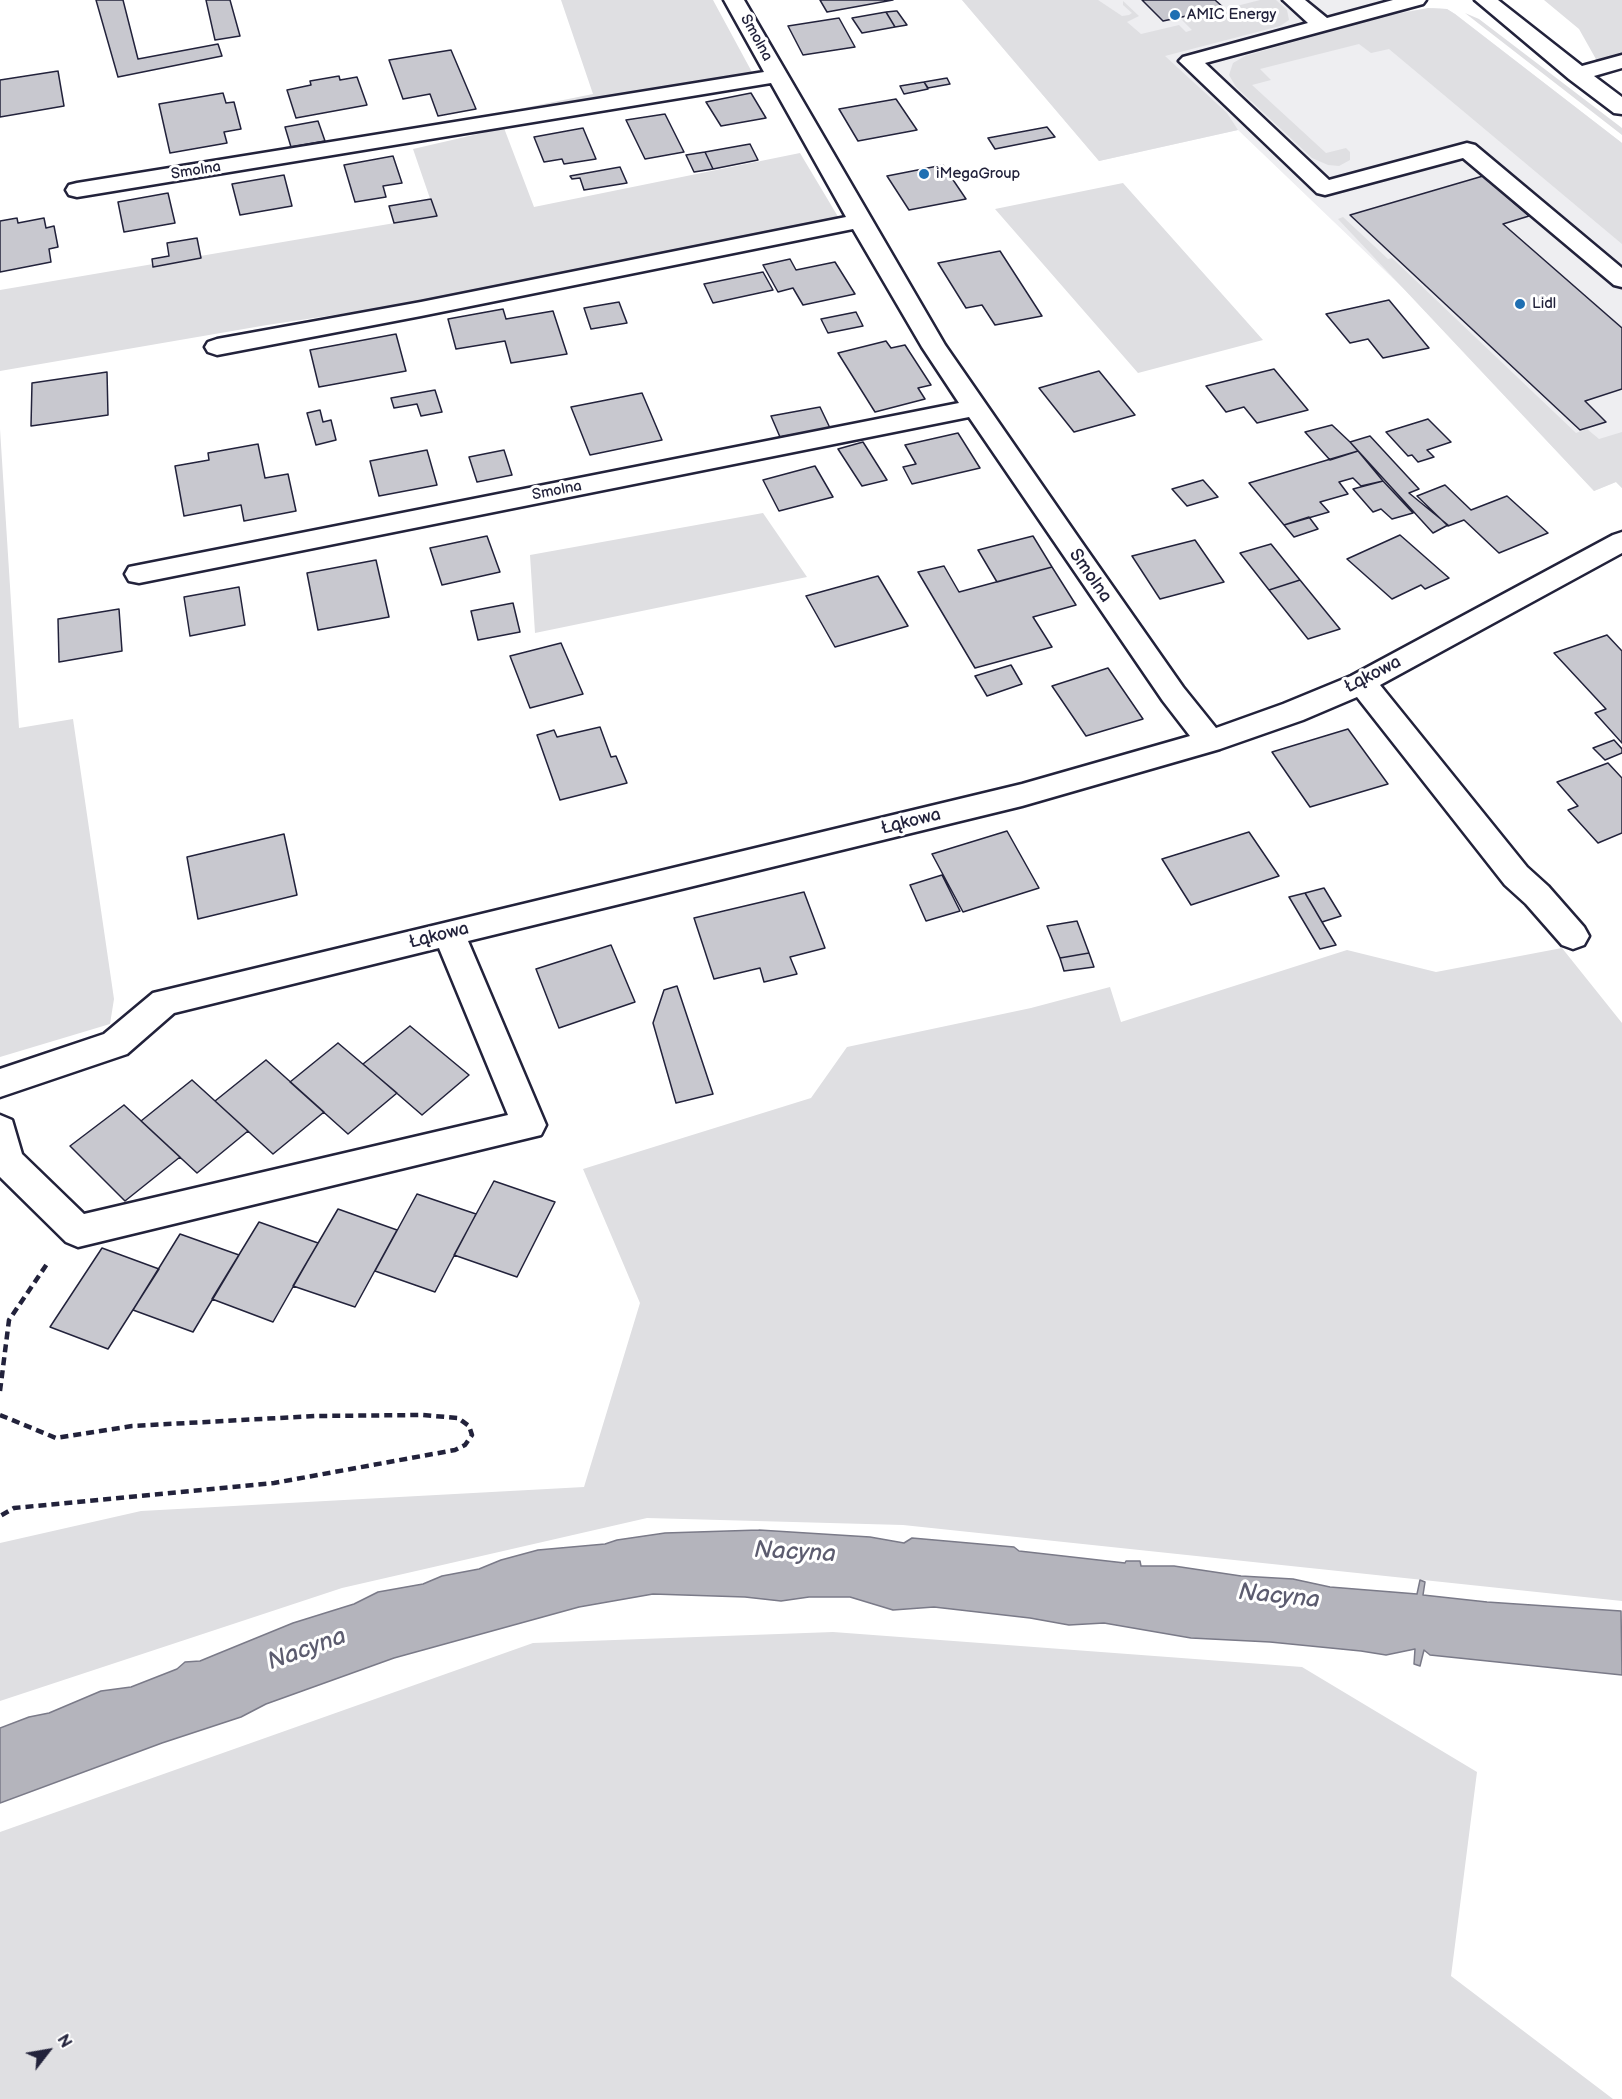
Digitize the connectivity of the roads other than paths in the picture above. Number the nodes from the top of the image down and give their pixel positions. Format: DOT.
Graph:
graph roads {
  1 [pos="734,0"];
  2 [pos="1293,0"];
  3 [pos="1416,0"];
  4 [pos="1485,0"];
  5 [pos="1322,24"];
  6 [pos="1622,61"];
  7 [pos="1577,74"];
  8 [pos="777,76"];
  9 [pos="1622,108"];
  10 [pos="76,190"];
  11 [pos="860,221"];
  12 [pos="1622,280"];
  13 [pos="217,347"];
  14 [pos="976,408"];
  15 [pos="1622,541"];
  16 [pos="139,574"];
  17 [pos="1361,683"];
  18 [pos="1210,741"];
  19 [pos="449,934"];
  20 [pos="1573,936"];
  21 [pos="0,1083"];
  22 [pos="0,1130"];
  1 -- 8 [label="street, Smolna"];
  2 -- 5 [label="street"];
  3 -- 5 [label="street"];
  4 -- 7 [label="street"];
  5 -- 12 [label="street"];
  6 -- 7 [label="street"];
  7 -- 9 [label="street"];
  8 -- 10 [label="street, Smolna"];
  8 -- 11 [label="street, Smolna"];
  11 -- 13 [label="street"];
  11 -- 14 [label="street, Smolna"];
  14 -- 16 [label="street, Smolna"];
  14 -- 18 [label="street, Smolna"];
  15 -- 17 [label="street, Łąkowa"];
  17 -- 18 [label="street, Łąkowa"];
  17 -- 20 [label="street"];
  18 -- 19 [label="street, Łąkowa"];
  19 -- 21 [label="street, Łąkowa"];
  19 -- 22 [label="street"];
}
